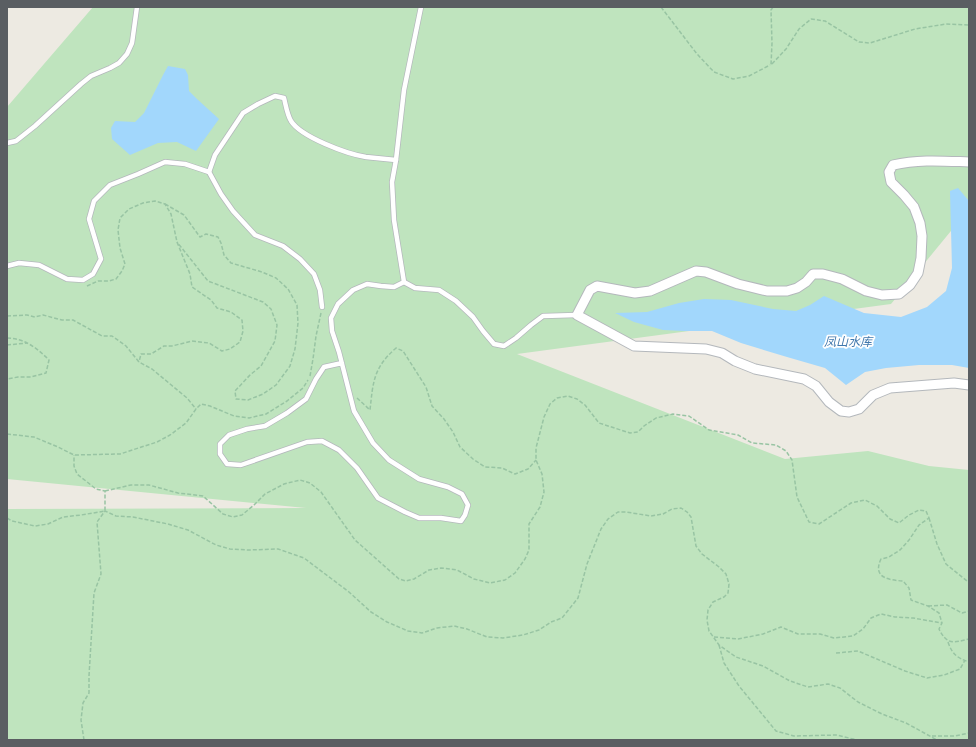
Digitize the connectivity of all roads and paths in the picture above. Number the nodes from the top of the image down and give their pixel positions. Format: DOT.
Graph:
graph roads {
  1 [pos="137,7"];
  2 [pos="421,7"];
  3 [pos="661,7"];
  4 [pos="773,7"];
  5 [pos="969,25"];
  6 [pos="771,65"];
  7 [pos="7,143"];
  8 [pos="396,160"];
  9 [pos="969,162"];
  10 [pos="209,172"];
  11 [pos="165,204"];
  12 [pos="177,242"];
  13 [pos="7,266"];
  14 [pos="76,280"];
  15 [pos="404,282"];
  16 [pos="322,308"];
  17 [pos="577,315"];
  18 [pos="7,316"];
  19 [pos="7,338"];
  20 [pos="29,343"];
  21 [pos="7,345"];
  22 [pos="139,362"];
  23 [pos="342,362"];
  24 [pos="7,379"];
  25 [pos="969,385"];
  26 [pos="349,390"];
  27 [pos="196,409"];
  28 [pos="7,434"];
  29 [pos="74,455"];
  30 [pos="536,460"];
  31 [pos="106,491"];
  32 [pos="105,511"];
  33 [pos="7,518"];
  34 [pos="929,518"];
  35 [pos="969,581"];
  36 [pos="928,606"];
  37 [pos="969,611"];
  38 [pos="942,623"];
  39 [pos="714,637"];
  40 [pos="969,639"];
  41 [pos="948,642"];
  42 [pos="719,645"];
  43 [pos="836,653"];
  44 [pos="964,660"];
  45 [pos="969,662"];
  46 [pos="969,733"];
  47 [pos="930,736"];
  48 [pos="84,740"];
  49 [pos="857,740"];
  50 [pos="937,740"];
  1 -- 7 [label="lane"];
  2 -- 8 [label="lane"];
  3 -- 6 [label="path"];
  4 -- 6 [label="path"];
  5 -- 6 [label="path"];
  8 -- 10 [label="lane"];
  8 -- 15 [label="lane"];
  9 -- 17 [label="street"];
  10 -- 14 [label="lane"];
  10 -- 16 [label="lane"];
  11 -- 12 [label="path"];
  11 -- 12 [label="path"];
  11 -- 14 [label="path"];
  12 -- 22 [label="path"];
  13 -- 14 [label="lane"];
  15 -- 17 [label="lane"];
  15 -- 23 [label="lane"];
  16 -- 27 [label="path"];
  17 -- 25 [label="street"];
  18 -- 22 [label="path"];
  19 -- 20 [label="path"];
  20 -- 21 [label="path"];
  20 -- 24 [label="path"];
  22 -- 27 [label="path"];
  23 -- 26 [label="lane"];
  23 -- 26 [label="lane"];
  26 -- 30 [label="path"];
  27 -- 29 [label="path"];
  28 -- 29 [label="path"];
  29 -- 31 [label="path"];
  30 -- 31 [label="path"];
  30 -- 34 [label="path"];
  31 -- 32 [label="path"];
  32 -- 33 [label="path"];
  32 -- 39 [label="path"];
  32 -- 48 [label="path"];
  34 -- 35 [label="path"];
  34 -- 36 [label="path"];
  36 -- 37 [label="path"];
  36 -- 38 [label="path"];
  38 -- 39 [label="path"];
  38 -- 41 [label="path"];
  39 -- 42 [label="path"];
  40 -- 41 [label="path"];
  41 -- 44 [label="path"];
  42 -- 47 [label="path"];
  42 -- 49 [label="path"];
  43 -- 44 [label="path"];
  44 -- 45 [label="path"];
  46 -- 47 [label="path"];
  47 -- 50 [label="path"];
}
